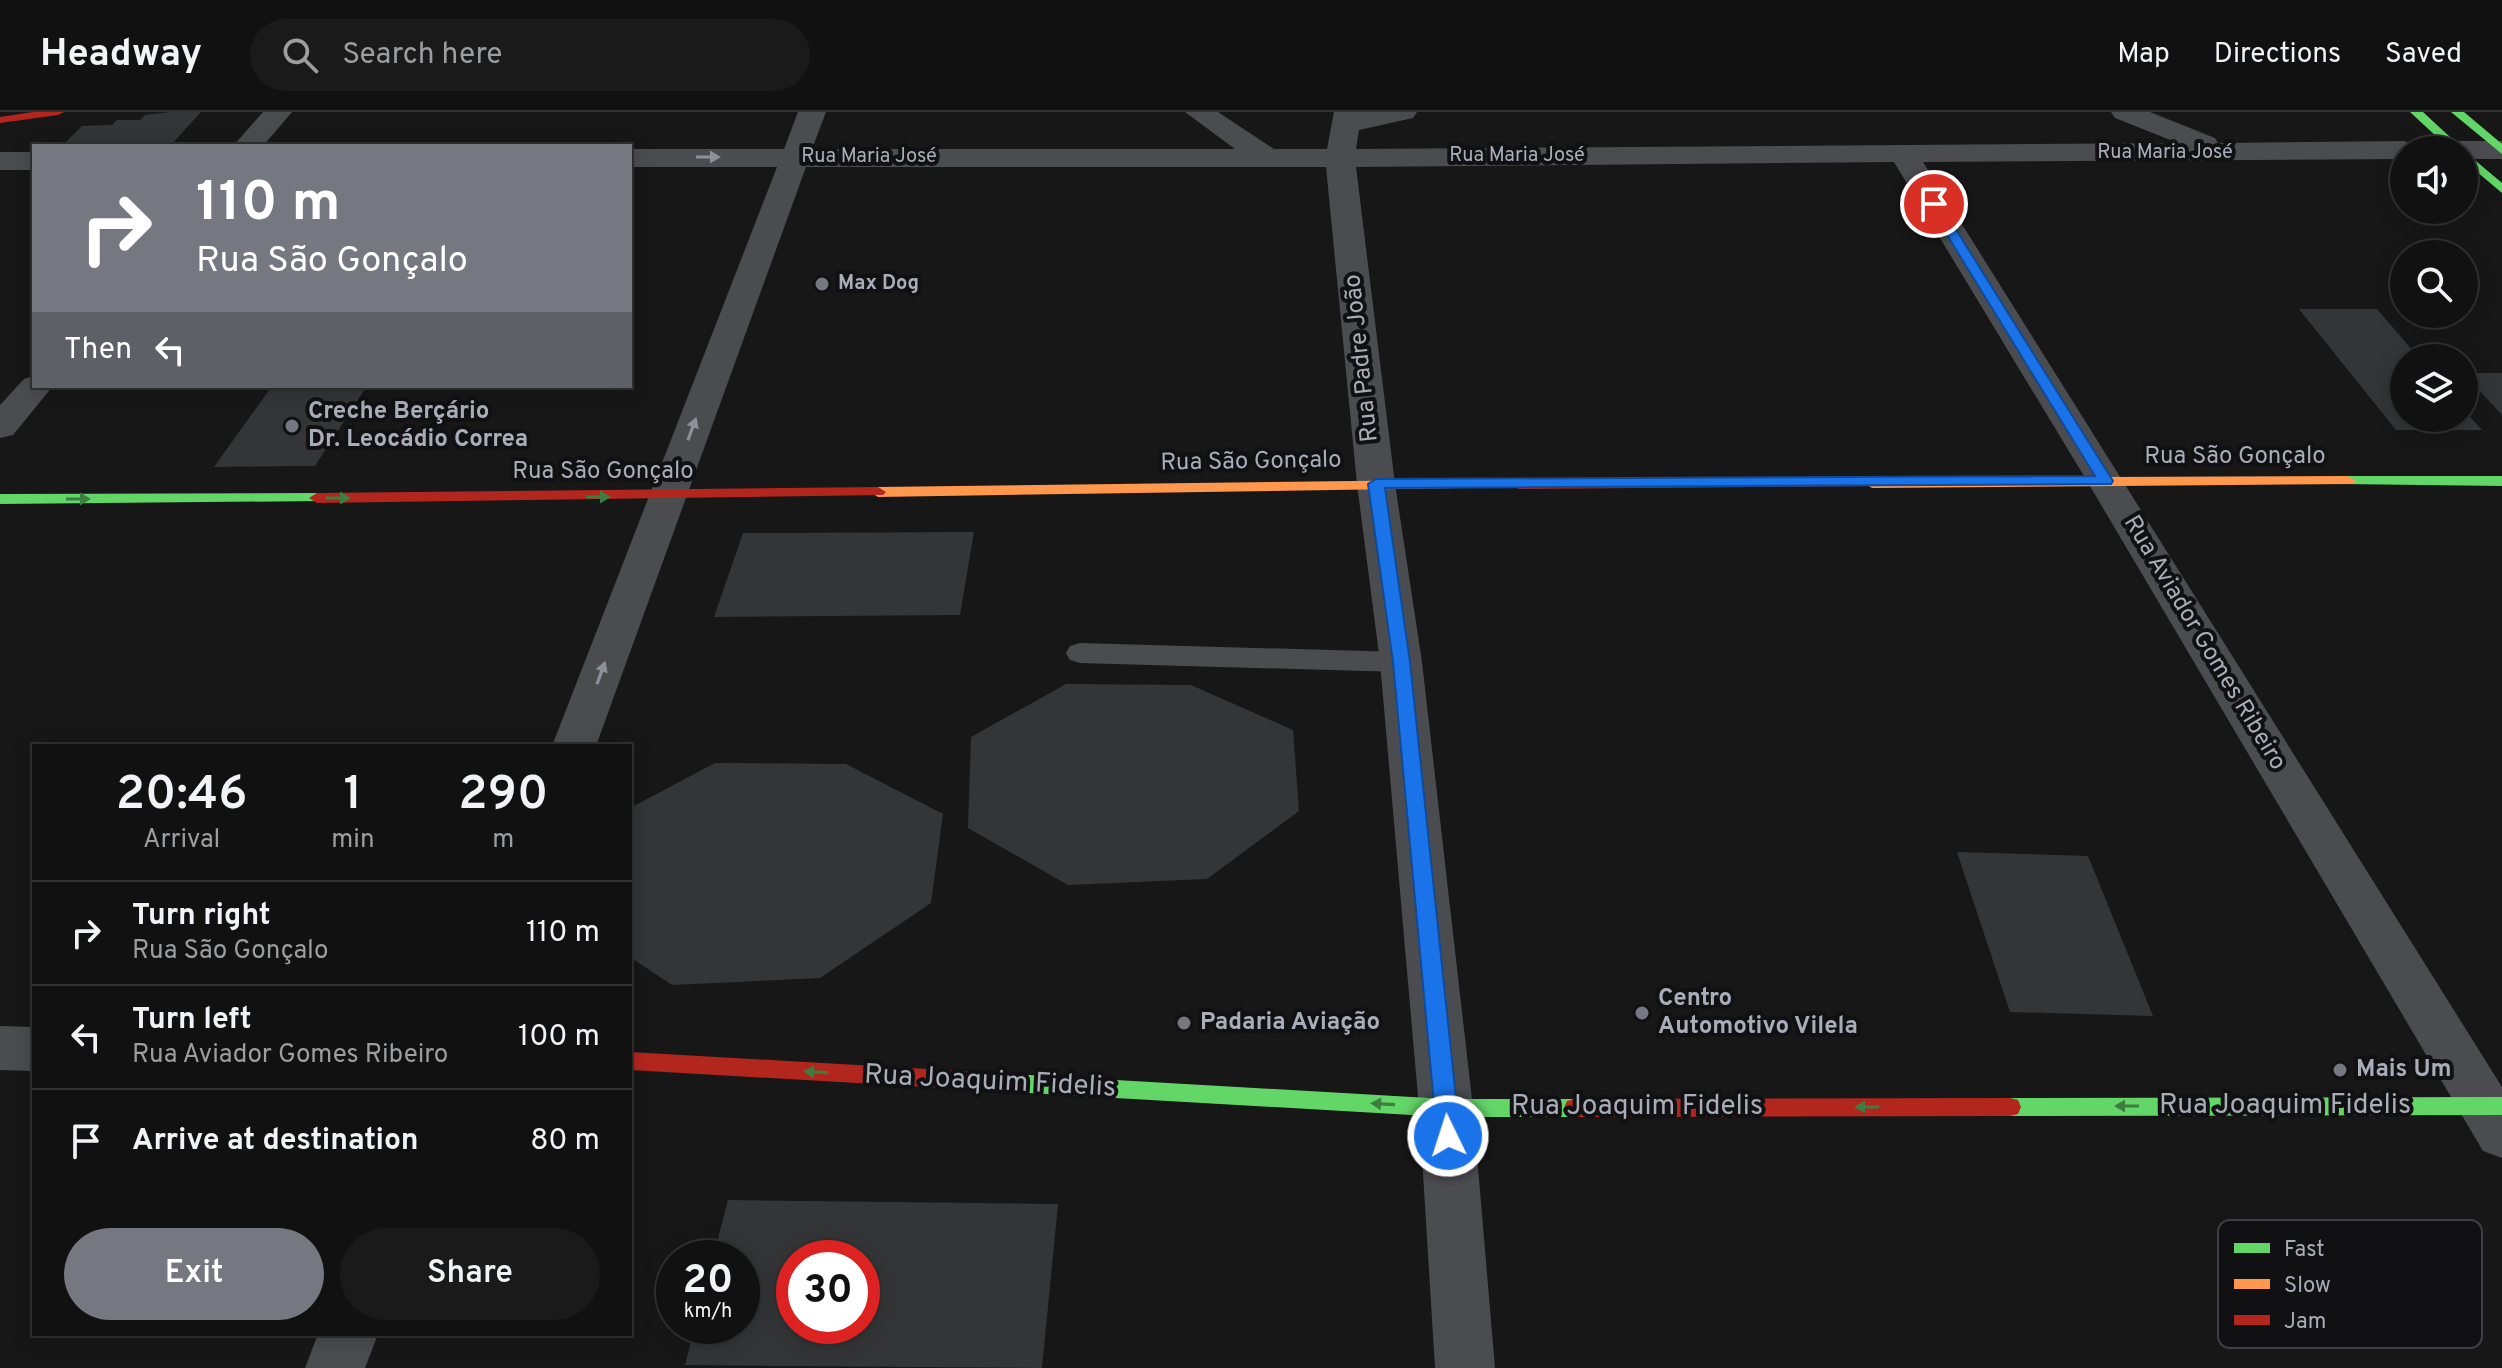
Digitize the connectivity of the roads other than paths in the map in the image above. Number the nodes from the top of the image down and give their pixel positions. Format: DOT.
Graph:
graph roads {
  1 [pos="58,112"];
  2 [pos="278,112"];
  3 [pos="812,112"];
  4 [pos="1199,112"];
  5 [pos="1403,112"];
  6 [pos="2125,112"];
  7 [pos="2416,112"];
  8 [pos="2457,112"];
  9 [pos="0,120"];
  10 [pos="1344,131"];
  11 [pos="2443,136"];
  12 [pos="249,144"];
  13 [pos="2390,150"];
  14 [pos="2478,150"];
  15 [pos="2502,150"];
  16 [pos="2226,153"];
  17 [pos="1903,154"];
  18 [pos="794,157"];
  19 [pos="1266,157"];
  20 [pos="632,158"];
  21 [pos="0,161"];
  22 [pos="32,161"];
  23 [pos="2478,168"];
  24 [pos="2502,189"];
  25 [pos="34,388"];
  26 [pos="0,427"];
  27 [pos="2106,481"];
  28 [pos="2502,481"];
  29 [pos="1376,484"];
  30 [pos="667,496"];
  31 [pos="0,499"];
  32 [pos="1080,653"];
  33 [pos="1401,662"];
  34 [pos="575,744"];
  35 [pos="0,1048"];
  36 [pos="32,1049"];
  37 [pos="632,1061"];
  38 [pos="1446,1108"];
  39 [pos="2496,1115"];
  40 [pos="347,1336"];
  41 [pos="335,1368"];
  42 [pos="1465,1368"];
  1 -- 9 [label="street"];
  2 -- 12 [label="street"];
  3 -- 18 [label="street"];
  4 -- 19 [label="street"];
  5 -- 10 [label="street"];
  6 -- 16 [label="street"];
  7 -- 11 [label="street"];
  8 -- 15 [label="street"];
  10 -- 17 [label="street, Rua Maria José"];
  10 -- 19 [label="street, Rua Maria José"];
  10 -- 29 [label="street, Rua Padre João"];
  13 -- 16 [label="street, Rua Maria José"];
  14 -- 15 [label="street"];
  16 -- 17 [label="street, Rua Maria José"];
  17 -- 27 [label="street, Rua Aviador Gomes Ribeiro"];
  18 -- 19 [label="street, Rua Maria José"];
  20 -- 18 [label="street, Rua Maria José, one-way"];
  30 -- 18 [label="street, one-way"];
  21 -- 22 [label="street"];
  23 -- 24 [label="street"];
  25 -- 26 [label="street"];
  27 -- 28 [label="street, Rua São Gonçalo"];
  27 -- 29 [label="street, Rua São Gonçalo"];
  27 -- 39 [label="street, Rua Aviador Gomes Ribeiro"];
  29 -- 30 [label="street, Rua São Gonçalo"];
  29 -- 33 [label="street, Rua Padre João"];
  31 -- 30 [label="street, Rua São Gonçalo, one-way"];
  34 -- 30 [label="street, one-way"];
  32 -- 33 [label="lane"];
  33 -- 38 [label="street, Rua Padre João"];
  35 -- 36 [label="street"];
  38 -- 37 [label="street, Rua Joaquim Fidelis, one-way"];
  39 -- 38 [label="street, Rua Joaquim Fidelis, one-way"];
  38 -- 42 [label="street, Rua Padre João"];
  40 -- 41 [label="street"];
}
